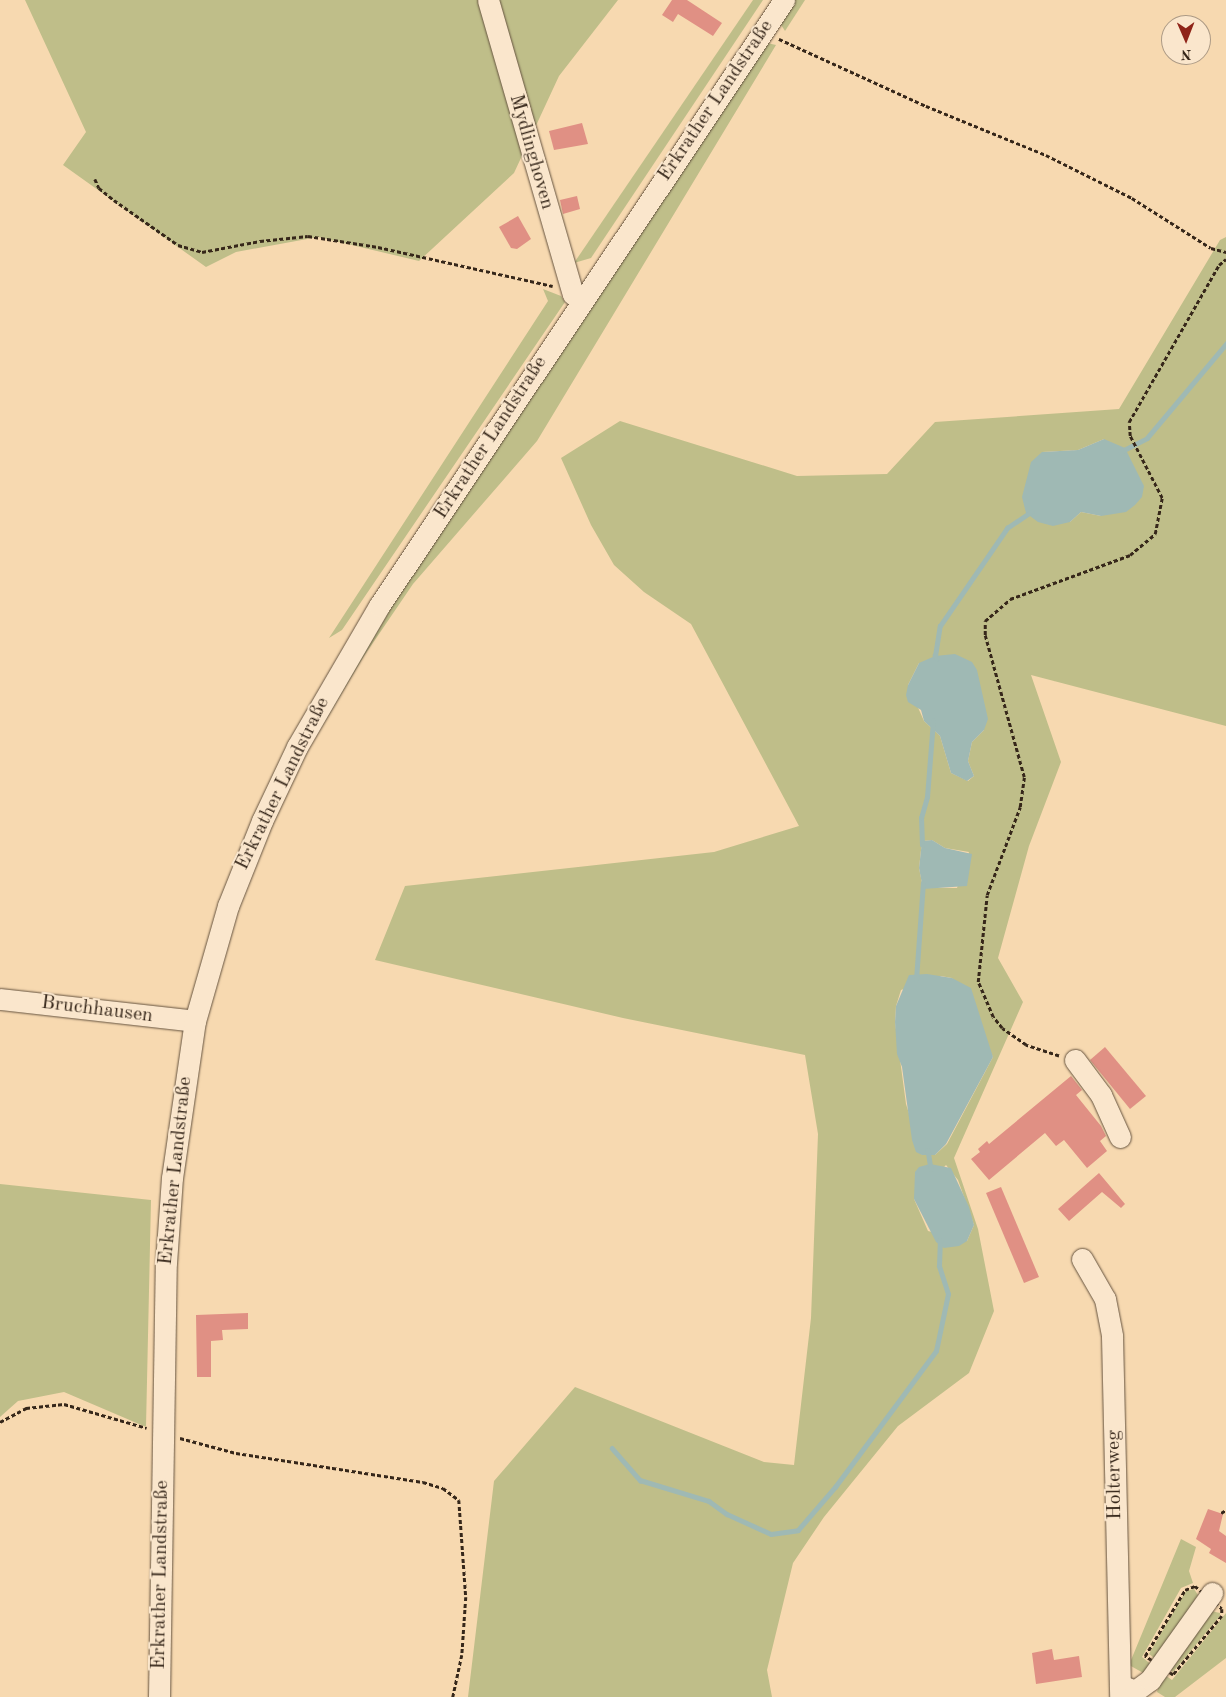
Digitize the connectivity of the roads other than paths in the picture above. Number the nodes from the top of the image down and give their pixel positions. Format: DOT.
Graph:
graph roads {
  1 [pos="488,0"];
  2 [pos="784,0"];
  3 [pos="577,297"];
  4 [pos="0,999"];
  5 [pos="194,1021"];
  6 [pos="1074,1060"];
  7 [pos="1120,1136"];
  8 [pos="1082,1259"];
  9 [pos="1212,1593"];
  10 [pos="1120,1691"];
  11 [pos="159,1697"];
  1 -- 3 [label="street, Mydlinghoven"];
  2 -- 3 [label="street, Erkrather Landstraße"];
  3 -- 5 [label="street, Erkrather Landstraße"];
  4 -- 5 [label="street, Bruchhausen"];
  5 -- 11 [label="street, Erkrather Landstraße"];
  6 -- 7 [label="street"];
  8 -- 10 [label="street, Holterweg"];
  9 -- 10 [label="street"];
}
